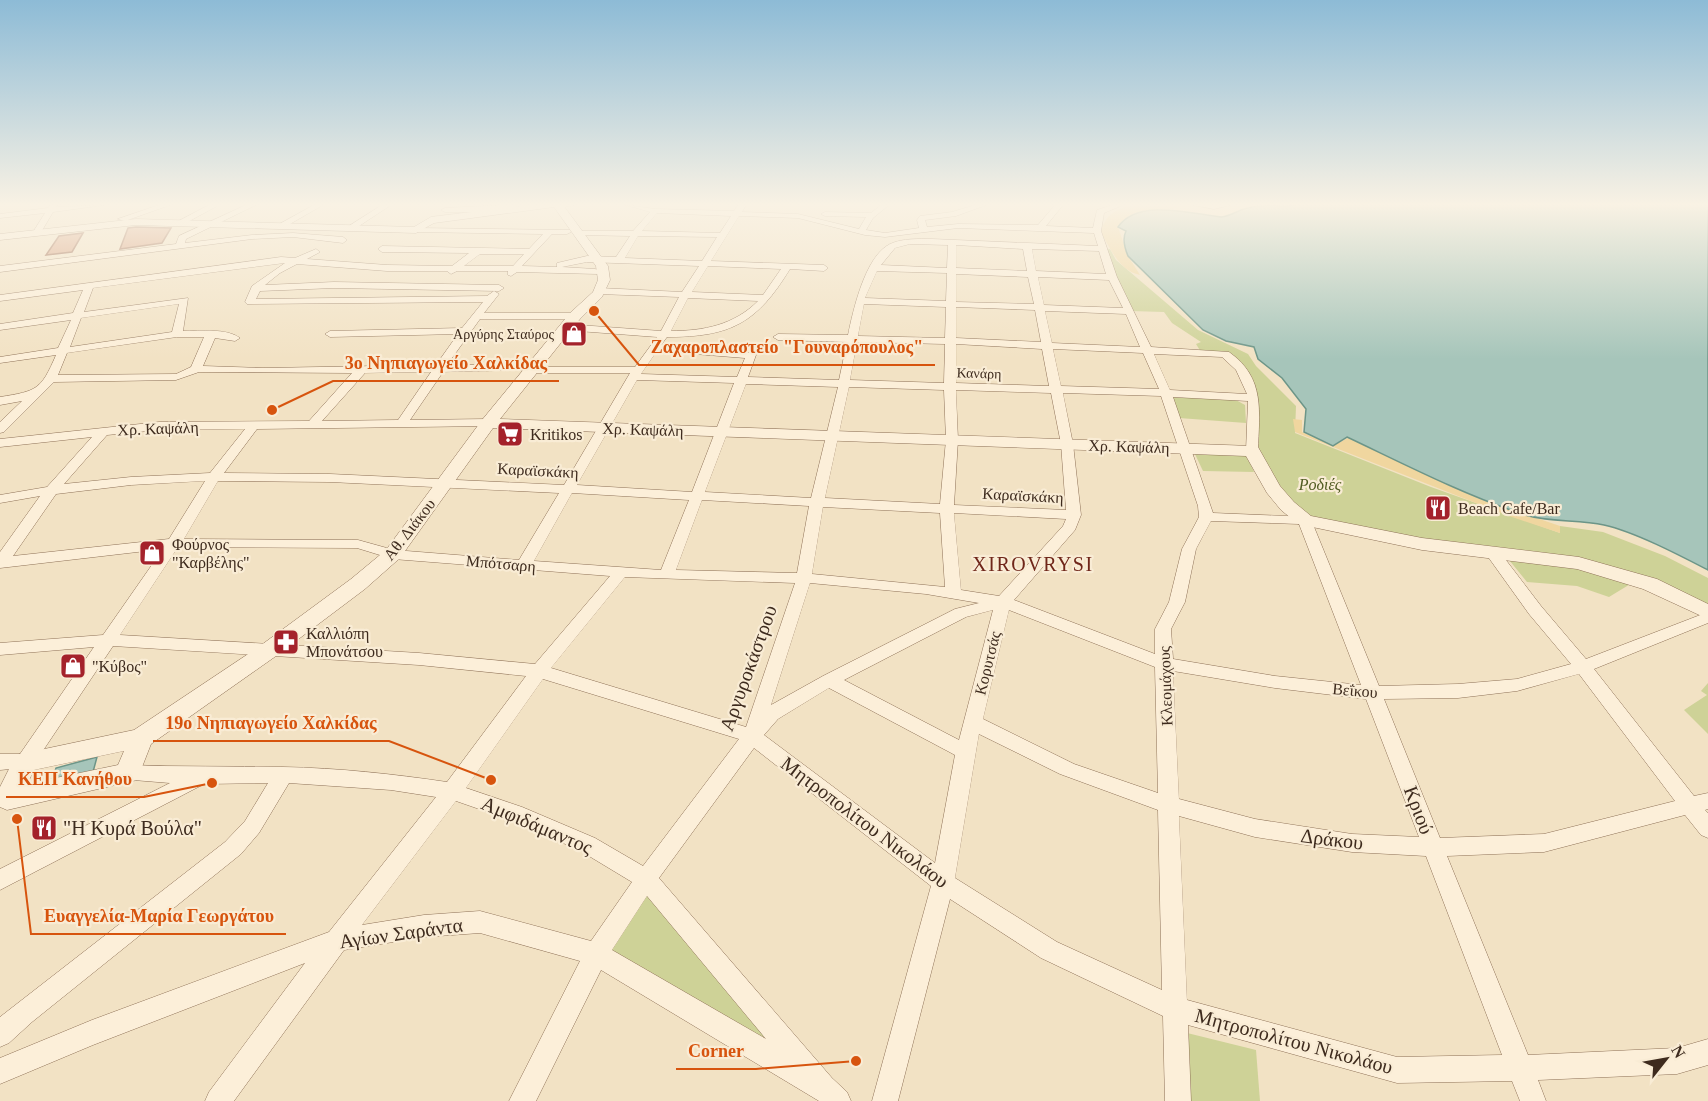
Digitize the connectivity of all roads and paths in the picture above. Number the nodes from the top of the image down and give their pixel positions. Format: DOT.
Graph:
graph roads {
  1 [pos="104,256"];
  2 [pos="308,256"];
  3 [pos="470,256"];
  4 [pos="525,256"];
  5 [pos="588,256"];
  6 [pos="621,256"];
  7 [pos="710,256"];
  8 [pos="882,256"];
  9 [pos="952,256"];
  10 [pos="1029,256"];
  11 [pos="1105,256"];
  12 [pos="619,260"];
  13 [pos="297,262"];
  14 [pos="593,263"];
  15 [pos="706,263"];
  16 [pos="787,267"];
  17 [pos="12,268"];
  18 [pos="824,268"];
  19 [pos="877,268"];
  20 [pos="453,269"];
  21 [pos="514,269"];
  22 [pos="548,269"];
  23 [pos="0,270"];
  24 [pos="951,271"];
  25 [pos="1034,274"];
  26 [pos="1112,277"];
  27 [pos="0,282"];
  28 [pos="90,285"];
  29 [pos="334,285"];
  30 [pos="432,286"];
  31 [pos="255,288"];
  32 [pos="499,288"];
  33 [pos="599,291"];
  34 [pos="685,295"];
  35 [pos="0,298"];
  36 [pos="765,298"];
  37 [pos="489,299"];
  38 [pos="314,300"];
  39 [pos="864,301"];
  40 [pos="950,304"];
  41 [pos="1039,308"];
  42 [pos="1130,311"];
  43 [pos="299,312"];
  44 [pos="76,316"];
  45 [pos="478,316"];
  46 [pos="570,322"];
  47 [pos="0,327"];
  48 [pos="465,331"];
  49 [pos="665,333"];
  50 [pos="177,334"];
  51 [pos="211,334"];
  52 [pos="330,334"];
  53 [pos="778,337"];
  54 [pos="235,338"];
  55 [pos="854,339"];
  56 [pos="950,341"];
  57 [pos="1048,346"];
  58 [pos="654,348"];
  59 [pos="1146,350"];
  60 [pos="62,351"];
  61 [pos="0,360"];
  62 [pos="440,367"];
  63 [pos="362,369"];
  64 [pos="532,369"];
  65 [pos="193,371"];
  66 [pos="635,374"];
  67 [pos="51,380"];
  68 [pos="741,381"];
  69 [pos="842,384"];
  70 [pos="950,387"];
  71 [pos="1058,390"];
  72 [pos="1166,393"];
  73 [pos="36,395"];
  74 [pos="1253,398"];
  75 [pos="0,401"];
  76 [pos="402,423"];
  77 [pos="489,423"];
  78 [pos="312,424"];
  79 [pos="254,426"];
  80 [pos="605,427"];
  81 [pos="0,429"];
  82 [pos="105,430"];
  83 [pos="722,431"];
  84 [pos="834,435"];
  85 [pos="952,440"];
  86 [pos="0,443"];
  87 [pos="1067,444"];
  88 [pos="1184,448"];
  89 [pos="1252,451"];
  90 [pos="214,477"];
  91 [pos="444,483"];
  92 [pos="53,488"];
  93 [pos="566,489"];
  94 [pos="695,496"];
  95 [pos="0,499"];
  96 [pos="817,502"];
  97 [pos="947,509"];
  98 [pos="1074,516"];
  99 [pos="1206,517"];
  100 [pos="1305,520"];
  101 [pos="174,543"];
  102 [pos="393,554"];
  103 [pos="1494,554"];
  104 [pos="0,562"];
  105 [pos="524,565"];
  106 [pos="622,571"];
  107 [pos="667,574"];
  108 [pos="804,578"];
  109 [pos="953,592"];
  110 [pos="1003,602"];
  111 [pos="1708,612"];
  112 [pos="1708,617"];
  113 [pos="106,640"];
  114 [pos="0,649"];
  115 [pos="268,651"];
  116 [pos="1165,664"];
  117 [pos="1583,667"];
  118 [pos="539,671"];
  119 [pos="829,680"];
  120 [pos="1373,693"];
  121 [pos="972,722"];
  122 [pos="752,736"];
  123 [pos="141,738"];
  124 [pos="965,752"];
  125 [pos="12,762"];
  126 [pos="128,773"];
  127 [pos="284,775"];
  128 [pos="200,776"];
  129 [pos="452,792"];
  130 [pos="3,800"];
  131 [pos="1699,803"];
  132 [pos="1169,805"];
  133 [pos="1708,828"];
  134 [pos="1433,847"];
  135 [pos="646,879"];
  136 [pos="0,880"];
  137 [pos="943,882"];
  138 [pos="337,940"];
  139 [pos="596,954"];
  140 [pos="1175,1009"];
  141 [pos="0,1034"];
  142 [pos="1708,1052"];
  143 [pos="1520,1068"];
  144 [pos="0,1071"];
  145 [pos="830,1094"];
  146 [pos="218,1101"];
  147 [pos="522,1101"];
  148 [pos="885,1101"];
  149 [pos="1178,1101"];
  150 [pos="1533,1101"];
  1 -- 17 [label="street"];
  2 -- 13 [label="street"];
  3 -- 20 [label="street"];
  4 -- 21 [label="street"];
  5 -- 14 [label="street"];
  6 -- 12 [label="street"];
  7 -- 15 [label="street"];
  8 -- 19 [label="street, Αργυροκάστρου"];
  9 -- 24 [label="street"];
  10 -- 25 [label="street"];
  11 -- 26 [label="street"];
  12 -- 14 [label="street"];
  12 -- 15 [label="street"];
  13 -- 20 [label="street"];
  13 -- 28 [label="street"];
  13 -- 31 [label="street"];
  14 -- 22 [label="street"];
  14 -- 22 [label="street"];
  14 -- 33 [label="street"];
  14 -- 46 [label="street, Αθ. Διάκου"];
  15 -- 16 [label="street"];
  15 -- 34 [label="street"];
  16 -- 18 [label="street"];
  16 -- 36 [label="street"];
  17 -- 23 [label="street"];
  17 -- 27 [label="street"];
  19 -- 24 [label="street"];
  19 -- 39 [label="street, Αργυροκάστρου"];
  20 -- 21 [label="street"];
  20 -- 30 [label="street"];
  21 -- 22 [label="street"];
  21 -- 32 [label="street"];
  24 -- 25 [label="street"];
  24 -- 40 [label="street"];
  25 -- 26 [label="street"];
  25 -- 41 [label="street"];
  26 -- 42 [label="street"];
  28 -- 35 [label="street"];
  28 -- 44 [label="street"];
  29 -- 30 [label="street"];
  29 -- 31 [label="street"];
  29 -- 38 [label="street"];
  30 -- 32 [label="street"];
  31 -- 38 [label="street"];
  32 -- 37 [label="street"];
  33 -- 34 [label="street"];
  33 -- 46 [label="street, Αθ. Διάκου"];
  34 -- 36 [label="street"];
  34 -- 49 [label="street"];
  36 -- 49 [label="street"];
  37 -- 38 [label="street"];
  37 -- 45 [label="street"];
  38 -- 43 [label="street"];
  39 -- 40 [label="street"];
  39 -- 55 [label="street, Αργυροκάστρου"];
  40 -- 41 [label="street"];
  40 -- 56 [label="street"];
  41 -- 42 [label="street"];
  41 -- 57 [label="street"];
  42 -- 59 [label="street"];
  44 -- 47 [label="street"];
  44 -- 50 [label="street"];
  44 -- 60 [label="street"];
  45 -- 46 [label="street"];
  45 -- 48 [label="street"];
  46 -- 49 [label="street"];
  46 -- 64 [label="street, Αθ. Διάκου"];
  48 -- 52 [label="street"];
  48 -- 62 [label="street"];
  49 -- 58 [label="street"];
  50 -- 51 [label="street"];
  50 -- 60 [label="street"];
  51 -- 54 [label="street"];
  51 -- 65 [label="street"];
  53 -- 55 [label="street"];
  55 -- 56 [label="street"];
  55 -- 69 [label="street, Αργυροκάστρου"];
  56 -- 57 [label="street"];
  56 -- 70 [label="street"];
  57 -- 59 [label="street"];
  57 -- 71 [label="street"];
  58 -- 66 [label="street"];
  58 -- 68 [label="street"];
  59 -- 72 [label="street"];
  59 -- 74 [label="street"];
  60 -- 61 [label="street"];
  60 -- 67 [label="street"];
  62 -- 63 [label="street, Κανάρη"];
  62 -- 64 [label="street, Κανάρη"];
  62 -- 76 [label="street"];
  63 -- 65 [label="street, Κανάρη"];
  63 -- 78 [label="street"];
  64 -- 66 [label="street, Κανάρη"];
  64 -- 77 [label="street, Αθ. Διάκου"];
  65 -- 67 [label="street, Κανάρη"];
  66 -- 68 [label="street, Κανάρη"];
  66 -- 80 [label="street"];
  67 -- 73 [label="street"];
  68 -- 69 [label="street, Κανάρη"];
  68 -- 83 [label="street"];
  69 -- 70 [label="street, Κανάρη"];
  69 -- 84 [label="street, Αργυροκάστρου"];
  70 -- 71 [label="street, Κανάρη"];
  70 -- 85 [label="street"];
  71 -- 72 [label="street, Κανάρη"];
  71 -- 87 [label="street"];
  72 -- 74 [label="street, Κανάρη"];
  72 -- 88 [label="street"];
  73 -- 75 [label="street"];
  73 -- 81 [label="street"];
  74 -- 89 [label="street"];
  76 -- 77 [label="street, Χρ. Καψάλη"];
  76 -- 78 [label="street, Χρ. Καψάλη"];
  77 -- 80 [label="street, Χρ. Καψάλη"];
  77 -- 91 [label="street, Αθ. Διάκου"];
  78 -- 79 [label="street, Χρ. Καψάλη"];
  79 -- 82 [label="street, Χρ. Καψάλη"];
  79 -- 90 [label="street"];
  80 -- 83 [label="street, Χρ. Καψάλη"];
  80 -- 93 [label="street"];
  82 -- 86 [label="street, Χρ. Καψάλη"];
  82 -- 92 [label="street"];
  83 -- 84 [label="street, Χρ. Καψάλη"];
  83 -- 94 [label="street"];
  84 -- 85 [label="street, Χρ. Καψάλη"];
  84 -- 96 [label="street, Αργυροκάστρου"];
  85 -- 87 [label="street, Χρ. Καψάλη"];
  85 -- 97 [label="street"];
  87 -- 88 [label="street, Χρ. Καψάλη"];
  87 -- 98 [label="street"];
  88 -- 89 [label="street, Χρ. Καψάλη"];
  88 -- 99 [label="street"];
  89 -- 100 [label="street"];
  90 -- 91 [label="street, Καραϊσκάκη"];
  90 -- 92 [label="street, Καραϊσκάκη"];
  90 -- 101 [label="street"];
  91 -- 93 [label="street, Καραϊσκάκη"];
  91 -- 102 [label="street, Αθ. Διάκου"];
  92 -- 95 [label="street, Καραϊσκάκη"];
  92 -- 104 [label="street"];
  93 -- 94 [label="street, Καραϊσκάκη"];
  93 -- 105 [label="street"];
  94 -- 96 [label="street, Καραϊσκάκη"];
  94 -- 107 [label="street"];
  96 -- 97 [label="street, Καραϊσκάκη"];
  96 -- 108 [label="street, Αργυροκάστρου"];
  97 -- 98 [label="street, Καραϊσκάκη"];
  97 -- 109 [label="street"];
  98 -- 110 [label="street, Κορυτσάς"];
  99 -- 100 [label="street"];
  99 -- 116 [label="street, Κλεομάχους"];
  100 -- 103 [label="street"];
  100 -- 120 [label="street, Κριού"];
  101 -- 102 [label="street, Μπότσαρη"];
  101 -- 104 [label="street, Μπότσαρη"];
  101 -- 113 [label="street"];
  102 -- 105 [label="street, Μπότσαρη"];
  102 -- 115 [label="street, Αθ. Διάκου"];
  103 -- 111 [label="street"];
  103 -- 117 [label="street"];
  105 -- 106 [label="street, Μπότσαρη"];
  106 -- 107 [label="street, Μπότσαρη"];
  106 -- 118 [label="street"];
  107 -- 108 [label="street, Μπότσαρη"];
  108 -- 109 [label="street, Μπότσαρη"];
  108 -- 122 [label="street, Αργυροκάστρου"];
  109 -- 110 [label="street, Μπότσαρη"];
  110 -- 116 [label="street, Βεΐκου"];
  110 -- 119 [label="street"];
  110 -- 121 [label="street, Κορυτσάς"];
  112 -- 117 [label="street, Βεΐκου"];
  113 -- 114 [label="street, Μητροπολίτου Νικολάου"];
  113 -- 115 [label="street, Μητροπολίτου Νικολάου"];
  113 -- 125 [label="street"];
  115 -- 118 [label="street, Μητροπολίτου Νικολάου"];
  115 -- 123 [label="street, Αθ. Διάκου"];
  116 -- 120 [label="street, Βεΐκου"];
  116 -- 132 [label="street, Κλεομάχους"];
  117 -- 120 [label="street, Βεΐκου"];
  117 -- 131 [label="street"];
  118 -- 122 [label="street, Μητροπολίτου Νικολάου"];
  118 -- 129 [label="street"];
  119 -- 122 [label="street"];
  119 -- 124 [label="street"];
  120 -- 134 [label="street, Κριού"];
  121 -- 124 [label="street, Κορυτσάς"];
  121 -- 132 [label="street, Δράκου"];
  122 -- 135 [label="street, Αργυροκάστρου"];
  122 -- 137 [label="street, Μητροπολίτου Νικολάου"];
  123 -- 125 [label="street"];
  123 -- 126 [label="street"];
  124 -- 137 [label="street, Κορυτσάς"];
  125 -- 130 [label="street"];
  126 -- 128 [label="street, Αμφιδάμαντος"];
  126 -- 130 [label="street"];
  127 -- 128 [label="street, Αμφιδάμαντος"];
  127 -- 129 [label="street, Αμφιδάμαντος"];
  127 -- 141 [label="street"];
  128 -- 136 [label="street"];
  129 -- 135 [label="street, Αμφιδάμαντος"];
  129 -- 138 [label="street"];
  131 -- 133 [label="street"];
  131 -- 134 [label="street, Δράκου"];
  132 -- 134 [label="street, Δράκου"];
  132 -- 140 [label="street, Κλεομάχους"];
  134 -- 143 [label="street, Κριού"];
  135 -- 139 [label="street, Αργυροκάστρου"];
  135 -- 145 [label="street, Αμφιδάμαντος"];
  137 -- 140 [label="street, Μητροπολίτου Νικολάου"];
  137 -- 148 [label="street, Κορυτσάς"];
  138 -- 139 [label="street, Αγίων Σαράντα"];
  138 -- 144 [label="street, Αγίων Σαράντα"];
  138 -- 146 [label="street"];
  139 -- 145 [label="street, Αγίων Σαράντα"];
  139 -- 147 [label="street, Αργυροκάστρου"];
  140 -- 143 [label="street, Μητροπολίτου Νικολάου"];
  140 -- 149 [label="street, Κλεομάχους"];
  142 -- 143 [label="street, Μητροπολίτου Νικολάου"];
  143 -- 150 [label="street, Κριού"];
}
